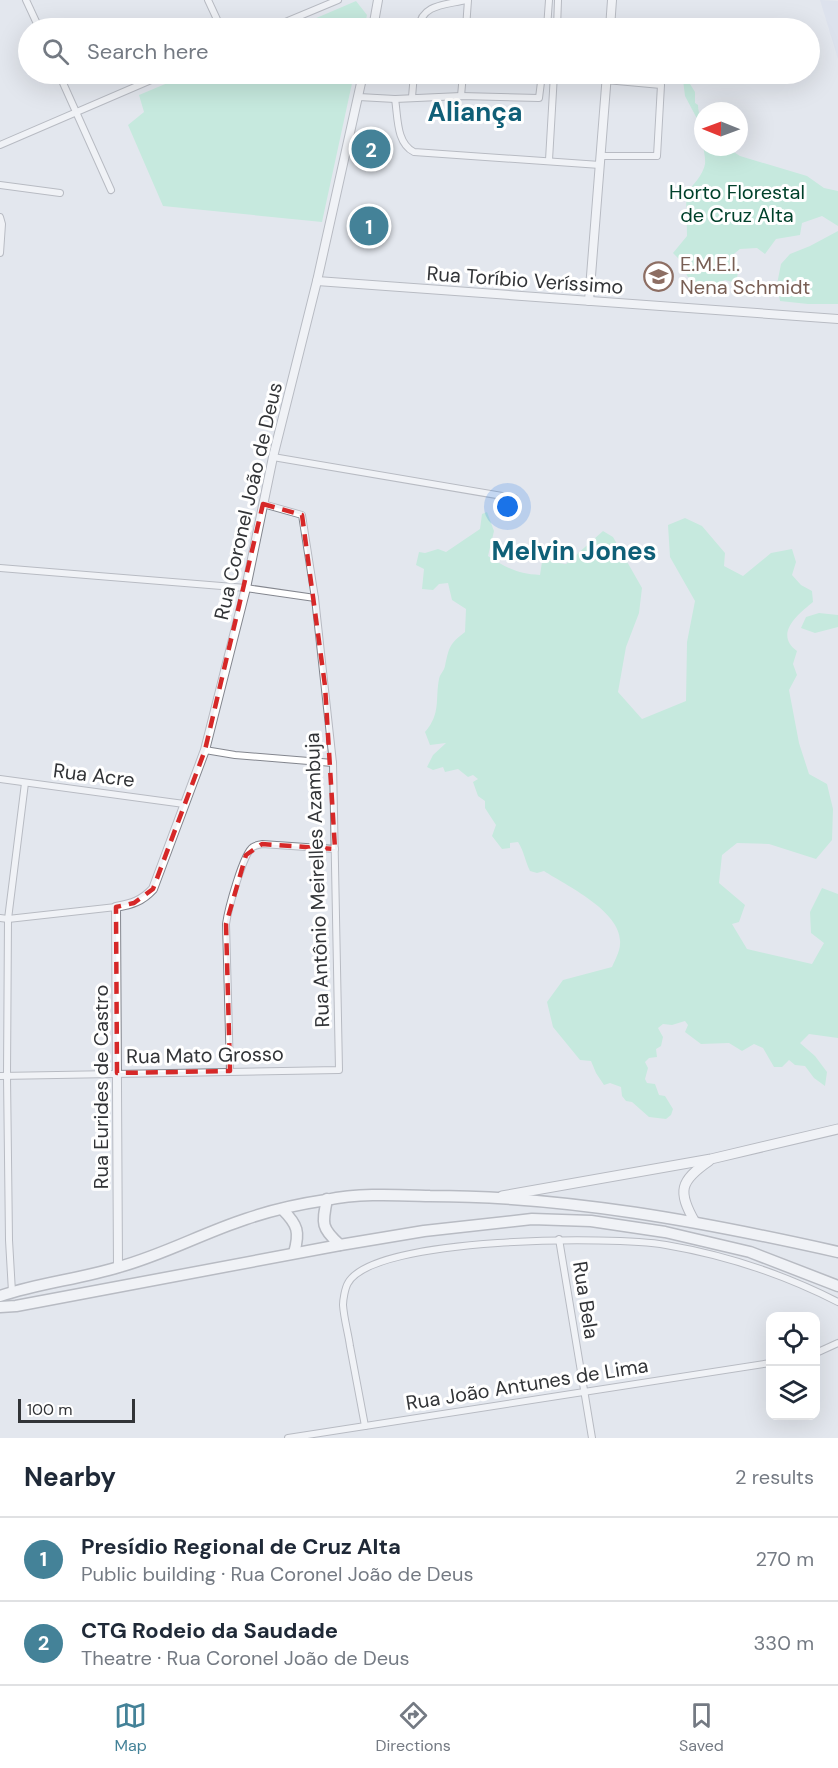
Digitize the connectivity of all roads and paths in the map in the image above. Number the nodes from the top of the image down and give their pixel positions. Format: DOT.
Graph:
graph roads {
  1 [pos="26,0"];
  2 [pos="208,0"];
  3 [pos="338,0"];
  4 [pos="378,0"];
  5 [pos="467,0"];
  6 [pos="549,0"];
  7 [pos="558,0"];
  8 [pos="612,0"];
  9 [pos="34,18"];
  10 [pos="216,18"];
  11 [pos="296,18"];
  12 [pos="374,18"];
  13 [pos="422,18"];
  14 [pos="466,18"];
  15 [pos="548,18"];
  16 [pos="557,18"];
  17 [pos="611,18"];
  18 [pos="64,84"];
  19 [pos="141,84"];
  20 [pos="361,84"];
  21 [pos="413,84"];
  22 [pos="462,84"];
  23 [pos="541,84"];
  24 [pos="553,84"];
  25 [pos="606,84"];
  26 [pos="649,84"];
  27 [pos="461,96"];
  28 [pos="358,97"];
  29 [pos="412,97"];
  30 [pos="395,99"];
  31 [pos="76,111"];
  32 [pos="0,145"];
  33 [pos="549,160"];
  34 [pos="601,160"];
  35 [pos="0,185"];
  36 [pos="111,190"];
  37 [pos="60,193"];
  38 [pos="0,217"];
  39 [pos="0,253"];
  40 [pos="317,281"];
  41 [pos="589,301"];
  42 [pos="838,319"];
  43 [pos="273,457"];
  44 [pos="514,498"];
  45 [pos="263,504"];
  46 [pos="0,568"];
  47 [pos="246,588"];
  48 [pos="315,598"];
  49 [pos="205,750"];
  50 [pos="333,764"];
  51 [pos="0,779"];
  52 [pos="25,783"];
  53 [pos="184,804"];
  54 [pos="335,849"];
  55 [pos="116,907"];
  56 [pos="0,918"];
  57 [pos="8,919"];
  58 [pos="339,1070"];
  59 [pos="230,1071"];
  60 [pos="117,1073"];
  61 [pos="3,1076"];
  62 [pos="838,1129"];
  63 [pos="711,1159"];
  64 [pos="498,1197"];
  65 [pos="327,1199"];
  66 [pos="282,1209"];
  67 [pos="695,1222"];
  68 [pos="559,1239"];
  69 [pos="0,1240"];
  70 [pos="9,1240"];
  71 [pos="340,1245"];
  72 [pos="838,1252"];
  73 [pos="294,1253"];
  74 [pos="118,1268"];
  75 [pos="838,1286"];
  76 [pos="12,1292"];
  77 [pos="0,1296"];
  78 [pos="838,1302"];
  79 [pos="0,1307"];
  80 [pos="838,1343"];
  81 [pos="820,1351"];
  82 [pos="766,1364"];
  83 [pos="585,1393"];
  84 [pos="365,1426"];
  85 [pos="288,1438"];
  86 [pos="592,1438"];
  1 -- 9 [label="street"];
  2 -- 10 [label="street"];
  3 -- 11 [label="street"];
  4 -- 12 [label="street"];
  5 -- 13 [label="street"];
  5 -- 14 [label="street"];
  6 -- 15 [label="street"];
  7 -- 16 [label="street"];
  8 -- 17 [label="street"];
  18 -- 31 [label="street"];
  19 -- 31 [label="street"];
  20 -- 28 [label="street, Rua Coronel João de Deus"];
  21 -- 29 [label="street"];
  22 -- 27 [label="street"];
  23 -- 27 [label="street"];
  24 -- 33 [label="street"];
  25 -- 34 [label="street"];
  26 -- 34 [label="street"];
  27 -- 29 [label="street"];
  28 -- 30 [label="street"];
  28 -- 40 [label="street, Rua Coronel João de Deus"];
  29 -- 30 [label="street"];
  30 -- 33 [label="street"];
  31 -- 32 [label="street"];
  31 -- 36 [label="street"];
  33 -- 34 [label="street"];
  34 -- 41 [label="street"];
  35 -- 37 [label="street"];
  38 -- 39 [label="street"];
  40 -- 41 [label="street, Rua Toríbio Veríssimo"];
  40 -- 43 [label="street, Rua Coronel João de Deus"];
  41 -- 42 [label="street, Rua Toríbio Veríssimo"];
  43 -- 44 [label="street"];
  43 -- 45 [label="street, Rua Coronel João de Deus"];
  45 -- 47 [label="street, Rua Coronel João de Deus"];
  45 -- 48 [label="street, Rua Antônio Meirelles Azambuja"];
  46 -- 47 [label="street"];
  47 -- 48 [label="street"];
  47 -- 49 [label="street, Rua Coronel João de Deus"];
  48 -- 50 [label="street, Rua Antônio Meirelles Azambuja"];
  49 -- 50 [label="street"];
  49 -- 53 [label="street, Rua Coronel João de Deus"];
  50 -- 54 [label="street, Rua Antônio Meirelles Azambuja"];
  51 -- 52 [label="street, Rua Acre"];
  52 -- 53 [label="street, Rua Acre"];
  52 -- 57 [label="street"];
  53 -- 55 [label="street, Rua Coronel João de Deus"];
  54 -- 58 [label="street, Rua Antônio Meirelles Azambuja"];
  54 -- 59 [label="street"];
  55 -- 57 [label="street"];
  55 -- 60 [label="street, Rua Eurides de Castro"];
  56 -- 57 [label="street"];
  57 -- 61 [label="street"];
  58 -- 59 [label="street, Rua Mato Grosso"];
  59 -- 60 [label="street, Rua Mato Grosso"];
  60 -- 61 [label="street, Rua Mato Grosso"];
  60 -- 74 [label="street, Rua Eurides de Castro"];
  61 -- 70 [label="street"];
  62 -- 63 [label="main road"];
  63 -- 64 [label="main road"];
  63 -- 67 [label="main road"];
  64 -- 65 [label="main road"];
  64 -- 67 [label="main road"];
  65 -- 66 [label="main road"];
  65 -- 71 [label="main road"];
  66 -- 73 [label="main road"];
  66 -- 74 [label="main road"];
  67 -- 72 [label="main road"];
  68 -- 78 [label="street"];
  68 -- 83 [label="street, Rua Bela"];
  68 -- 84 [label="street"];
  69 -- 70 [label="street"];
  70 -- 76 [label="street"];
  71 -- 73 [label="main road"];
  71 -- 75 [label="main road"];
  73 -- 79 [label="main road"];
  74 -- 76 [label="main road"];
  76 -- 77 [label="main road"];
  80 -- 81 [label="street"];
  82 -- 83 [label="street, Rua João Antunes de Lima"];
  83 -- 84 [label="street, Rua João Antunes de Lima"];
  83 -- 86 [label="street, Rua Bela"];
  84 -- 85 [label="street, Rua João Antunes de Lima"];
}
